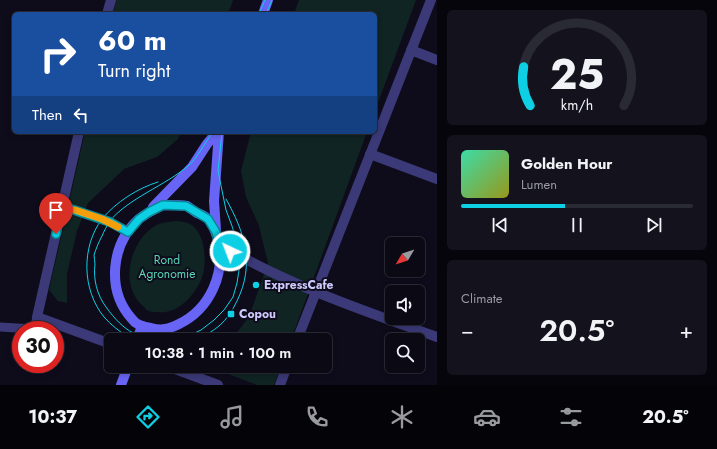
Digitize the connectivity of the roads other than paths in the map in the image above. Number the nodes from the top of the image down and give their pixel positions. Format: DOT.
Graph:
graph roads {
  1 [pos="110,0"];
  2 [pos="268,0"];
  3 [pos="431,0"];
  4 [pos="107,12"];
  5 [pos="264,12"];
  6 [pos="411,50"];
  7 [pos="437,60"];
  8 [pos="79,134"];
  9 [pos="216,134"];
  10 [pos="218,134"];
  11 [pos="370,154"];
  12 [pos="437,179"];
  13 [pos="62,206"];
  14 [pos="149,212"];
  15 [pos="128,232"];
  16 [pos="216,232"];
  17 [pos="219,244"];
  18 [pos="315,293"];
  19 [pos="38,317"];
  20 [pos="142,326"];
  21 [pos="0,327"];
  22 [pos="140,333"];
  23 [pos="300,333"];
  24 [pos="437,337"];
  25 [pos="104,341"];
  26 [pos="125,373"];
  27 [pos="186,373"];
  28 [pos="284,373"];
  29 [pos="121,385"];
  30 [pos="218,385"];
  31 [pos="280,385"];
  1 -- 4 [label="street"];
  2 -- 5 [label="main road"];
  3 -- 6 [label="street"];
  6 -- 7 [label="street"];
  6 -- 11 [label="street"];
  8 -- 13 [label="street"];
  9 -- 14 [label="main road"];
  10 -- 16 [label="main road"];
  11 -- 12 [label="street"];
  11 -- 18 [label="street"];
  13 -- 15 [label="lane"];
  13 -- 19 [label="street"];
  14 -- 15 [label="main road"];
  14 -- 16 [label="main road"];
  15 -- 20 [label="main road"];
  16 -- 17 [label="main road"];
  17 -- 18 [label="street"];
  17 -- 20 [label="main road"];
  18 -- 23 [label="street"];
  18 -- 24 [label="street"];
  19 -- 21 [label="lane"];
  19 -- 25 [label="street"];
  20 -- 22 [label="main road"];
  26 -- 29 [label="main road"];
  27 -- 30 [label="street"];
  28 -- 31 [label="street"];
}
